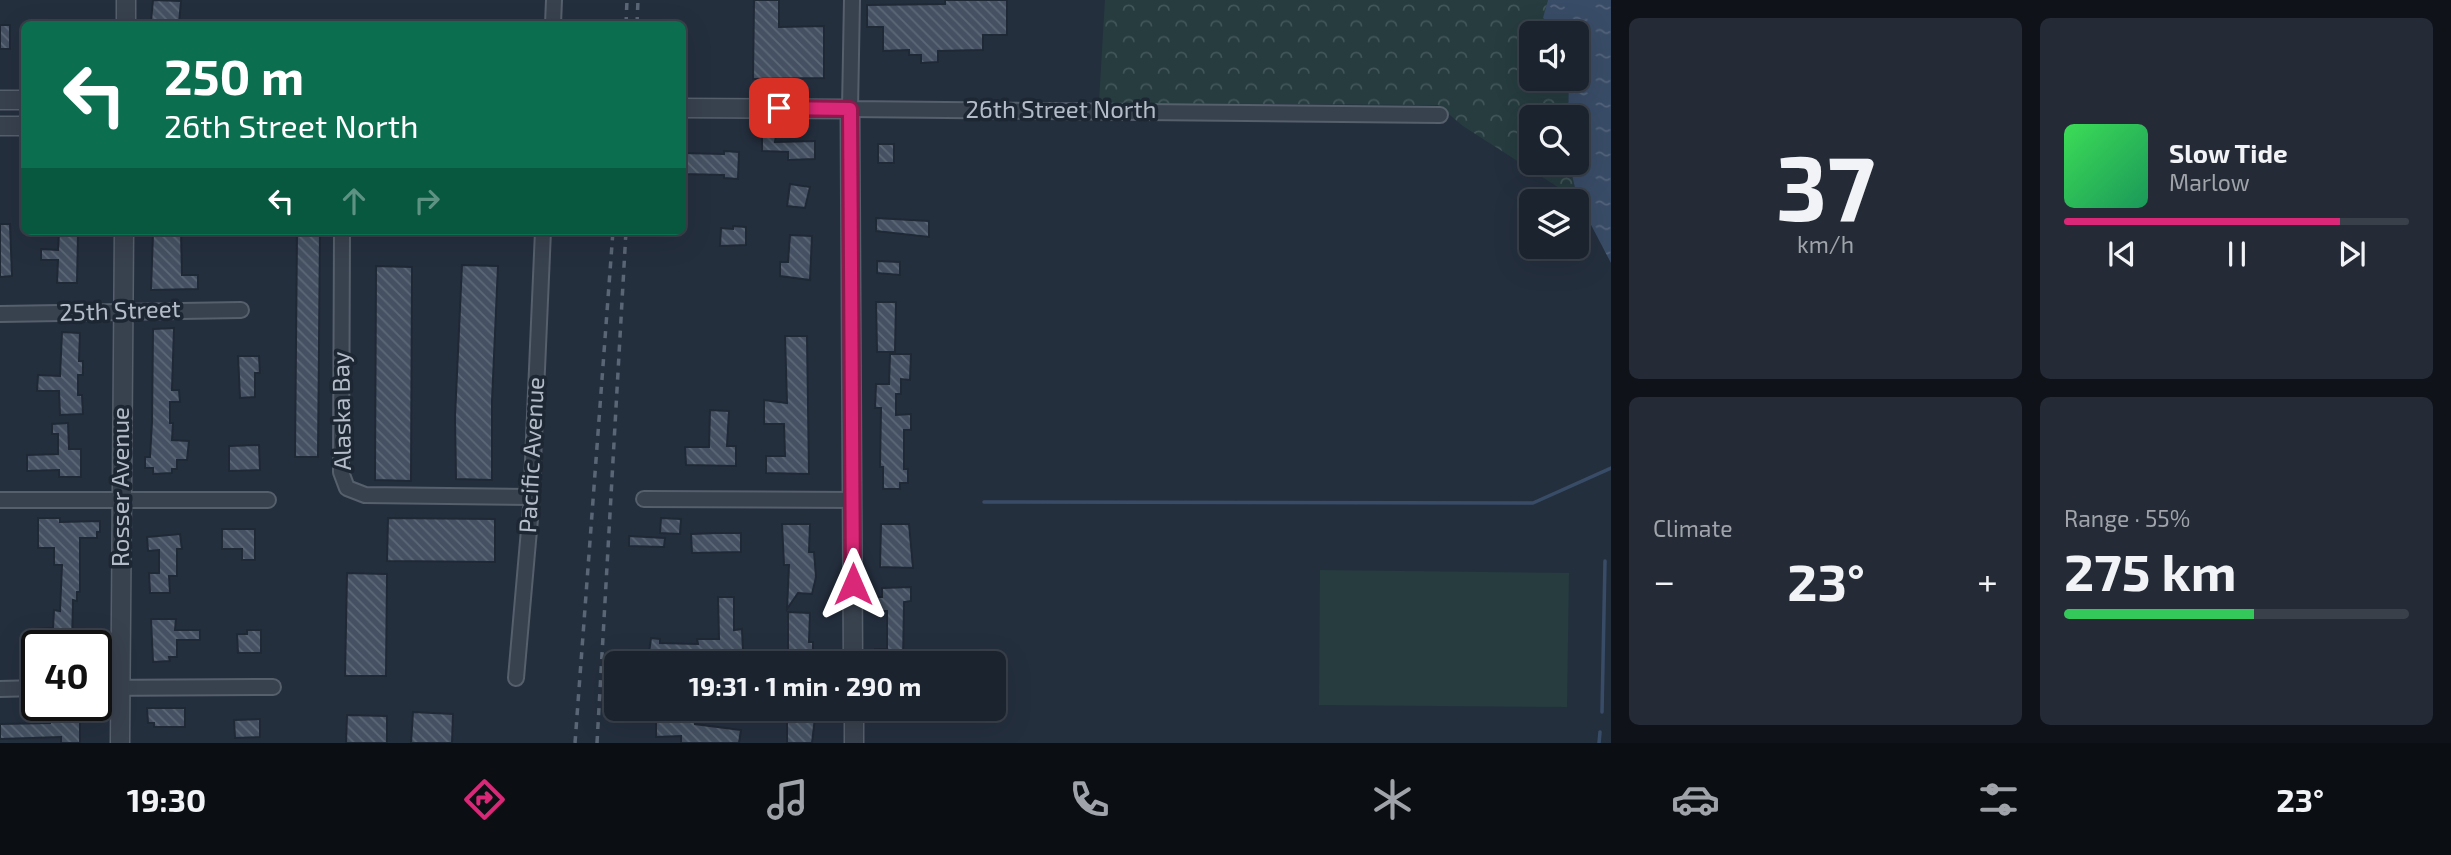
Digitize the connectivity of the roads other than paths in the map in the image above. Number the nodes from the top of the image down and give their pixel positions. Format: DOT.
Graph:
graph roads {
  1 [pos="126,0"];
  2 [pos="554,0"];
  3 [pos="852,0"];
  4 [pos="126,21"];
  5 [pos="553,21"];
  6 [pos="0,100"];
  7 [pos="21,100"];
  8 [pos="686,107"];
  9 [pos="850,109"];
  10 [pos="1440,115"];
  11 [pos="0,126"];
  12 [pos="21,126"];
  13 [pos="124,235"];
  14 [pos="342,235"];
  15 [pos="543,235"];
  16 [pos="122,310"];
  17 [pos="241,310"];
  18 [pos="0,314"];
  19 [pos="531,497"];
  20 [pos="644,499"];
  21 [pos="0,500"];
  22 [pos="121,500"];
  23 [pos="268,500"];
  24 [pos="853,500"];
  25 [pos="853,651"];
  26 [pos="516,678"];
  27 [pos="112,687"];
  28 [pos="120,687"];
  29 [pos="273,687"];
  30 [pos="0,688"];
  31 [pos="21,688"];
  32 [pos="854,721"];
  33 [pos="120,743"];
  34 [pos="854,743"];
  1 -- 4 [label="street"];
  2 -- 5 [label="street"];
  3 -- 9 [label="street"];
  6 -- 7 [label="street"];
  8 -- 9 [label="street, 26th Street North"];
  9 -- 10 [label="street, 26th Street North"];
  9 -- 24 [label="street"];
  11 -- 12 [label="street"];
  13 -- 16 [label="street, Rosser Avenue"];
  14 -- 19 [label="street, Alaska Bay"];
  15 -- 19 [label="street, Pacific Avenue"];
  16 -- 17 [label="street, 25th Street"];
  16 -- 18 [label="street, 25th Street"];
  16 -- 22 [label="street, Rosser Avenue"];
  19 -- 26 [label="street, Pacific Avenue"];
  20 -- 24 [label="street"];
  21 -- 22 [label="street"];
  22 -- 23 [label="street"];
  22 -- 28 [label="street, Rosser Avenue"];
  24 -- 25 [label="street"];
  27 -- 28 [label="street"];
  28 -- 29 [label="street"];
  28 -- 33 [label="street, Rosser Avenue"];
  30 -- 31 [label="street"];
  32 -- 34 [label="street"];
}
